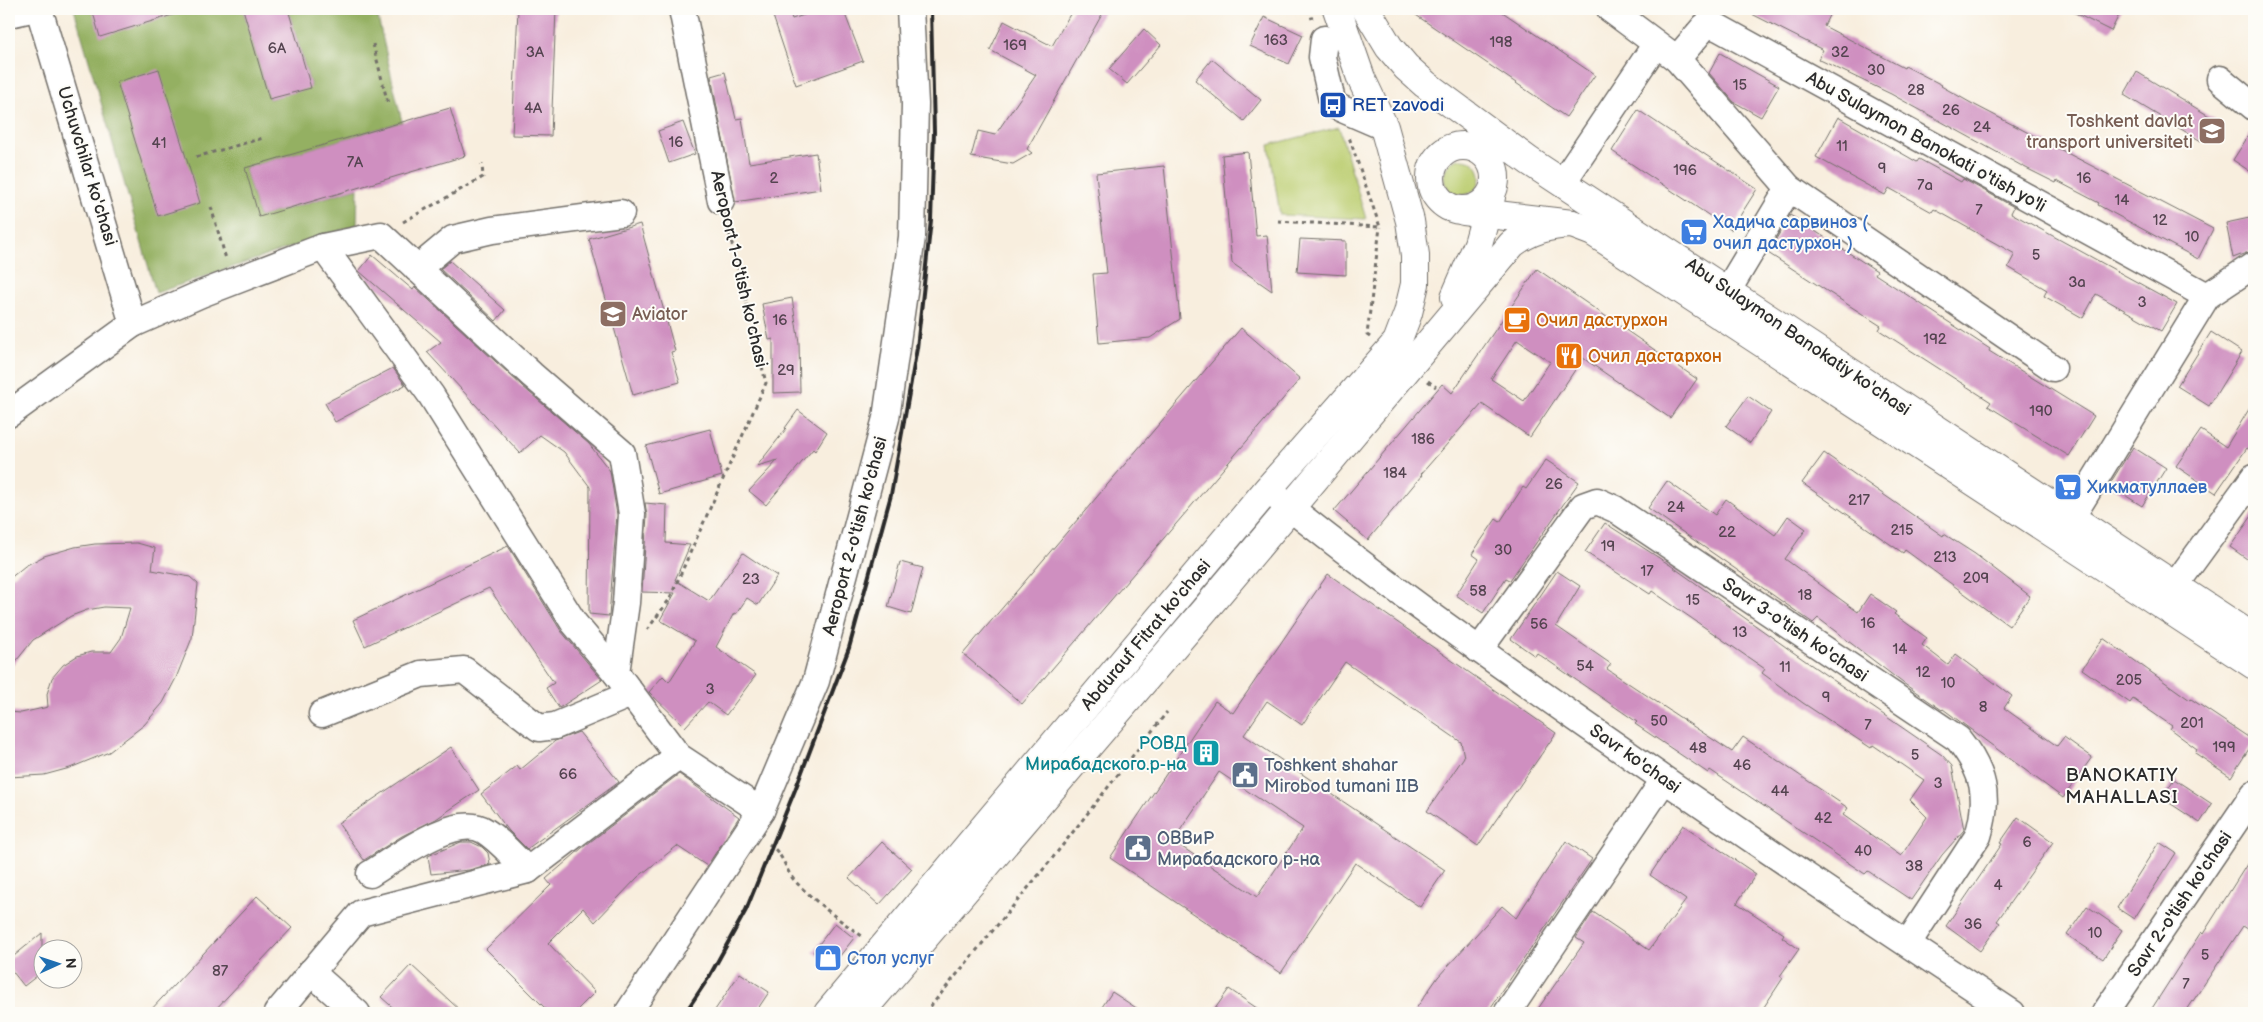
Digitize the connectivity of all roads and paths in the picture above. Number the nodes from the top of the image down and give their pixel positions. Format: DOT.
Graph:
graph roads {
  1 [pos="31,9"];
  2 [pos="39,9"];
  3 [pos="682,9"];
  4 [pos="910,9"];
  5 [pos="1309,9"];
  6 [pos="1337,9"];
  7 [pos="1366,9"];
  8 [pos="1610,9"];
  9 [pos="9,14"];
  10 [pos="1319,32"];
  11 [pos="373,44"];
  12 [pos="1656,44"];
  13 [pos="1678,59"];
  14 [pos="2220,79"];
  15 [pos="1446,100"];
  16 [pos="388,104"];
  17 [pos="2254,107"];
  18 [pos="1384,128"];
  19 [pos="1348,132"];
  20 [pos="263,138"];
  21 [pos="1482,153"];
  22 [pos="196,157"];
  23 [pos="1530,161"];
  24 [pos="482,164"];
  25 [pos="1564,182"];
  26 [pos="1431,184"];
  27 [pos="1789,188"];
  28 [pos="721,201"];
  29 [pos="211,207"];
  30 [pos="1475,212"];
  31 [pos="621,214"];
  32 [pos="1278,221"];
  33 [pos="1572,224"];
  34 [pos="1380,227"];
  35 [pos="381,235"];
  36 [pos="1413,241"];
  37 [pos="323,248"];
  38 [pos="2254,265"];
  39 [pos="417,269"];
  40 [pos="233,282"];
  41 [pos="1728,290"];
  42 [pos="2207,296"];
  43 [pos="133,324"];
  44 [pos="1367,335"];
  45 [pos="1400,359"];
  46 [pos="2053,368"];
  47 [pos="9,414"];
  48 [pos="2254,477"];
  49 [pos="1267,490"];
  50 [pos="1290,508"];
  51 [pos="2071,518"];
  52 [pos="2174,587"];
  53 [pos="642,637"];
  54 [pos="2254,638"];
  55 [pos="1479,650"];
  56 [pos="2254,665"];
  57 [pos="616,673"];
  58 [pos="631,694"];
  59 [pos="1167,712"];
  60 [pos="322,714"];
  61 [pos="678,756"];
  62 [pos="1664,780"];
  63 [pos="2254,794"];
  64 [pos="755,821"];
  65 [pos="528,870"];
  66 [pos="370,874"];
  67 [pos="1908,943"];
  68 [pos="881,949"];
  69 [pos="311,972"];
  70 [pos="277,1013"];
  71 [pos="357,1013"];
  72 [pos="628,1013"];
  73 [pos="828,1013"];
  74 [pos="860,1013"];
  75 [pos="924,1013"];
  76 [pos="1507,1013"];
  77 [pos="2012,1013"];
  78 [pos="2105,1013"];
  1 -- 9 [label="street"];
  2 -- 43 [label="street, Uchuvchilar ko'chasi"];
  3 -- 28 [label="street, Aeroport 1-o'tish ko'chasi"];
  4 -- 64 [label="street, Aeroport 2-o'tish ko'chasi"];
  5 -- 10 [label="path"];
  6 -- 18 [label="main road"];
  7 -- 15 [label="main road, Abu Sulaymon Banokatiy ko'chasi"];
  8 -- 12 [label="street"];
  10 -- 18 [label="street"];
  11 -- 16 [label="path"];
  12 -- 13 [label="street"];
  12 -- 25 [label="street"];
  13 -- 27 [label="street"];
  13 -- 42 [label="street, Abu Sulaymon Banokati o'tish yo'li"];
  14 -- 17 [label="street"];
  15 -- 21 [label="main road"];
  15 -- 23 [label="main road, Abu Sulaymon Banokatiy ko'chasi"];
  18 -- 26 [label="main road"];
  18 -- 36 [label="main road"];
  19 -- 34 [label="path"];
  20 -- 22 [label="path"];
  21 -- 23 [label="main road"];
  21 -- 26 [label="main road"];
  21 -- 30 [label="main road, Abdurauf Fitrat ko'chasi"];
  23 -- 25 [label="main road, Abu Sulaymon Banokatiy ko'chasi"];
  24 -- 35 [label="path"];
  25 -- 41 [label="main road, Abu Sulaymon Banokatiy ko'chasi"];
  26 -- 30 [label="main road"];
  26 -- 36 [label="main road"];
  27 -- 41 [label="street"];
  27 -- 46 [label="street"];
  28 -- 53 [label="path, Aeroport 1-o'tish ko'chasi"];
  29 -- 40 [label="path"];
  30 -- 33 [label="main road, Abu Sulaymon Banokatiy ko'chasi"];
  30 -- 45 [label="main road, Abdurauf Fitrat ko'chasi"];
  31 -- 39 [label="street"];
  32 -- 34 [label="path"];
  33 -- 45 [label="main road, Abdurauf Fitrat ko'chasi"];
  33 -- 56 [label="main road, Abu Sulaymon Banokatiy ko'chasi"];
  34 -- 44 [label="path"];
  35 -- 37 [label="street"];
  35 -- 39 [label="street"];
  36 -- 45 [label="main road"];
  37 -- 40 [label="street"];
  37 -- 57 [label="street"];
  38 -- 42 [label="street"];
  39 -- 57 [label="street"];
  40 -- 43 [label="street"];
  41 -- 51 [label="main road, Abu Sulaymon Banokatiy ko'chasi"];
  42 -- 51 [label="street"];
  43 -- 47 [label="street"];
  45 -- 49 [label="main road, Abdurauf Fitrat ko'chasi"];
  45 -- 50 [label="main road, Abdurauf Fitrat ko'chasi"];
  48 -- 52 [label="street"];
  49 -- 50 [label="street, Savr ko'chasi"];
  49 -- 68 [label="main road, Abdurauf Fitrat ko'chasi"];
  50 -- 55 [label="street, Savr ko'chasi"];
  50 -- 74 [label="main road, Abdurauf Fitrat ko'chasi"];
  51 -- 52 [label="main road, Abu Sulaymon Banokatiy ko'chasi"];
  52 -- 54 [label="main road, Abu Sulaymon Banokatiy ko'chasi"];
  55 -- 62 [label="street, Savr ko'chasi"];
  55 -- 67 [label="street, Savr 3-o'tish ko'chasi"];
  57 -- 58 [label="street"];
  58 -- 60 [label="street"];
  58 -- 61 [label="street"];
  59 -- 75 [label="path"];
  61 -- 64 [label="street"];
  61 -- 65 [label="street"];
  62 -- 67 [label="street, Savr ko'chasi"];
  62 -- 76 [label="street"];
  63 -- 78 [label="street, Savr 2-o'tish ko'chasi"];
  64 -- 68 [label="path"];
  64 -- 72 [label="street, Aeroport 2-o'tish ko'chasi"];
  65 -- 66 [label="street"];
  65 -- 69 [label="street"];
  67 -- 77 [label="street, Savr ko'chasi"];
  68 -- 73 [label="main road, Abdurauf Fitrat ko'chasi"];
  69 -- 70 [label="street"];
  69 -- 71 [label="street"];
}
